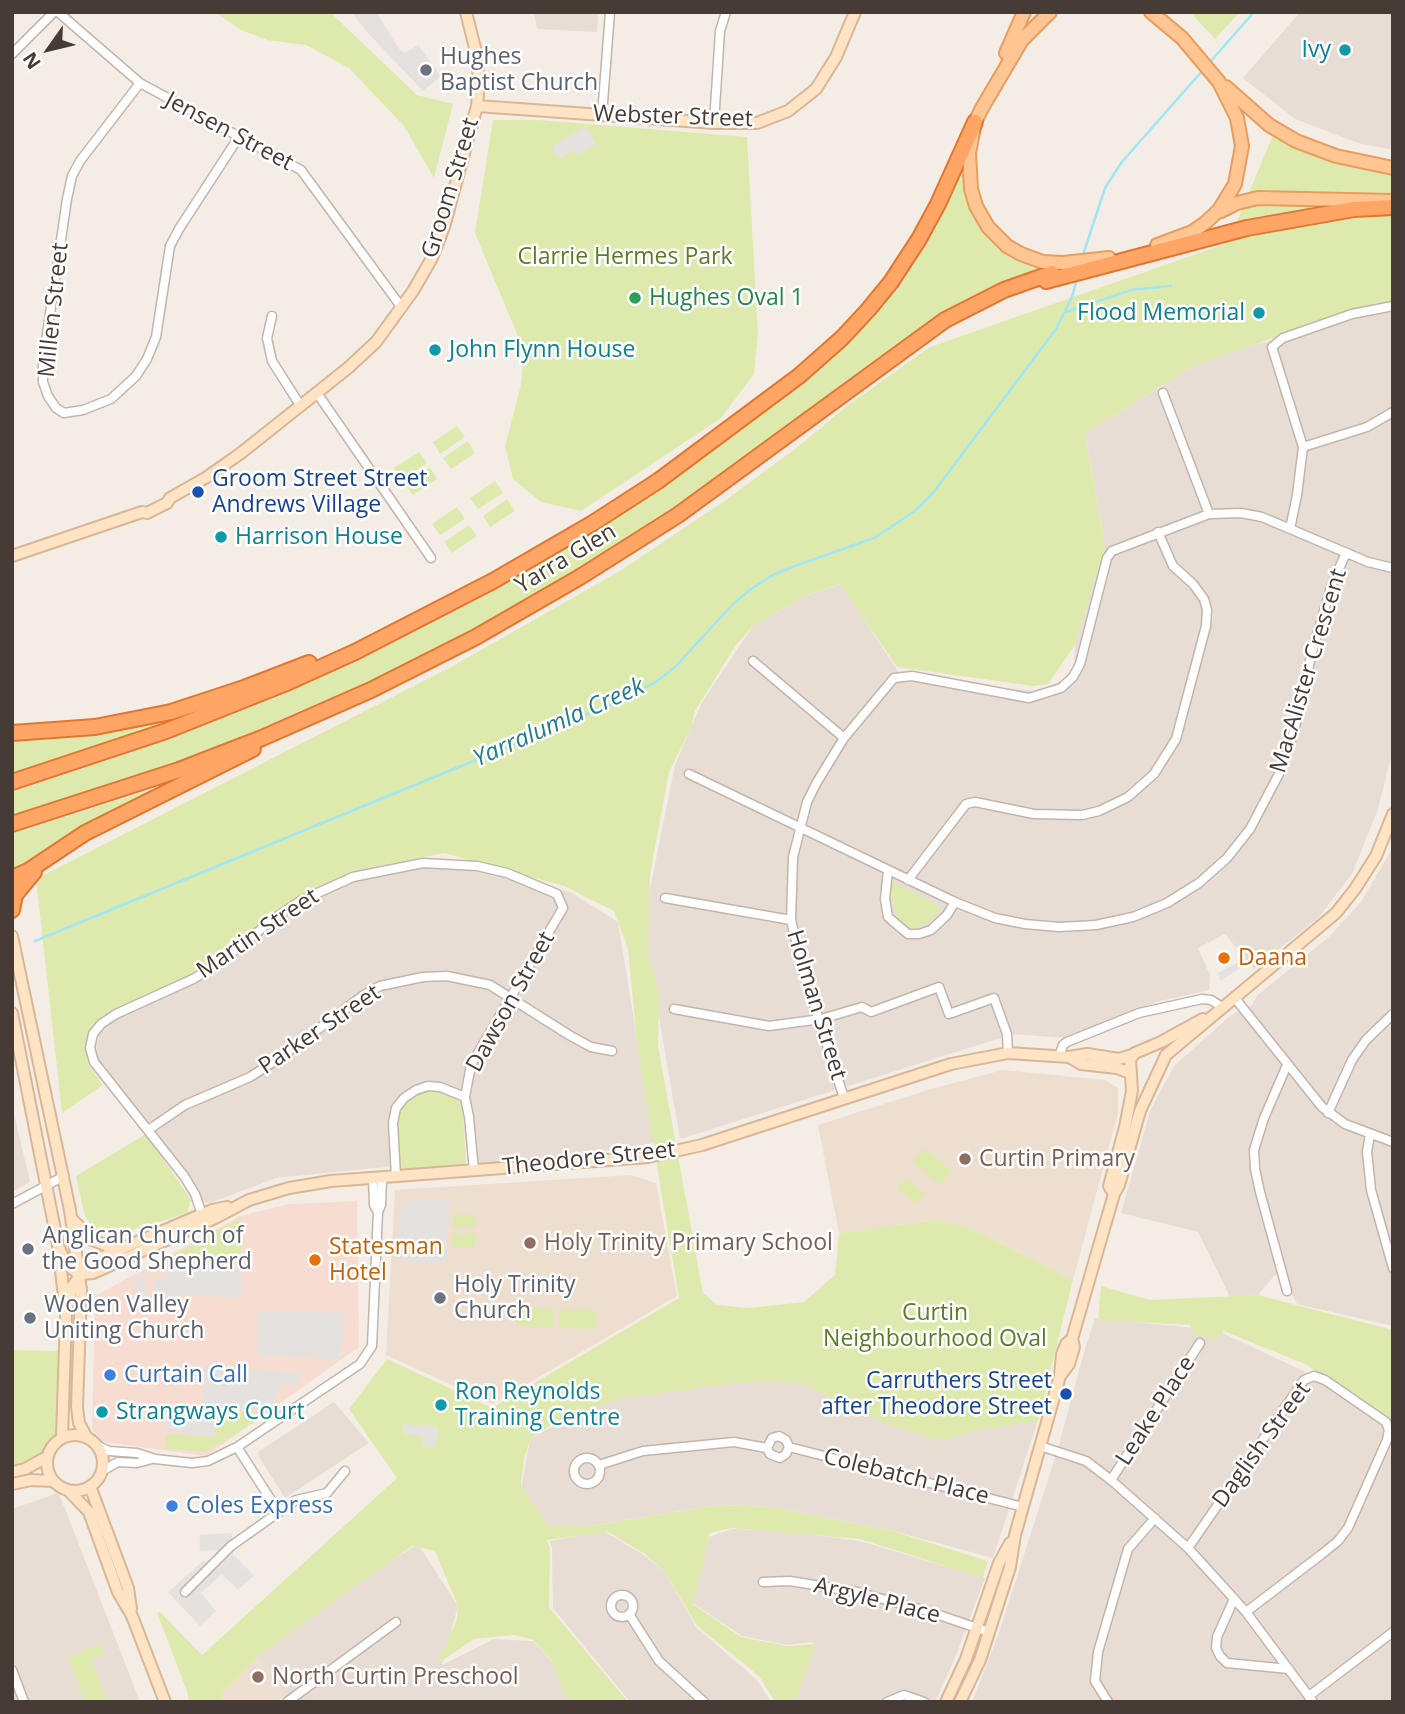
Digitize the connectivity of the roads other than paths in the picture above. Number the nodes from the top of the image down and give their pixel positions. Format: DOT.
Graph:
graph roads {
  1 [pos="56,12"];
  2 [pos="466,12"];
  3 [pos="610,12"];
  4 [pos="726,12"];
  5 [pos="855,12"];
  6 [pos="1024,12"];
  7 [pos="1050,12"];
  8 [pos="1151,12"];
  9 [pos="12,54"];
  10 [pos="140,83"];
  11 [pos="1224,88"];
  12 [pos="477,106"];
  13 [pos="982,108"];
  14 [pos="602,115"];
  15 [pos="714,122"];
  16 [pos="975,122"];
  17 [pos="240,135"];
  18 [pos="1393,168"];
  19 [pos="1393,201"];
  20 [pos="1393,206"];
  21 [pos="1215,215"];
  22 [pos="1105,261"];
  23 [pos="1053,272"];
  24 [pos="1393,306"];
  25 [pos="402,308"];
  26 [pos="272,316"];
  27 [pos="317,393"];
  28 [pos="1163,393"];
  29 [pos="300,405"];
  30 [pos="1393,412"];
  31 [pos="1304,447"];
  32 [pos="1209,514"];
  33 [pos="593,523"];
  34 [pos="1290,529"];
  35 [pos="1158,533"];
  36 [pos="1346,553"];
  37 [pos="12,556"];
  38 [pos="431,558"];
  39 [pos="1393,568"];
  40 [pos="753,661"];
  41 [pos="328,709"];
  42 [pos="12,733"];
  43 [pos="844,738"];
  44 [pos="689,774"];
  45 [pos="12,782"];
  46 [pos="1393,814"];
  47 [pos="12,824"];
  48 [pos="800,828"];
  49 [pos="49,856"];
  50 [pos="888,870"];
  51 [pos="12,878"];
  52 [pos="908,880"];
  53 [pos="665,898"];
  54 [pos="955,902"];
  55 [pos="563,908"];
  56 [pos="12,911"];
  57 [pos="791,920"];
  58 [pos="12,936"];
  59 [pos="509,996"];
  60 [pos="1234,997"];
  61 [pos="674,1009"];
  62 [pos="1218,1010"];
  63 [pos="12,1013"];
  64 [pos="1393,1014"];
  65 [pos="821,1019"];
  66 [pos="612,1051"];
  67 [pos="1008,1053"];
  68 [pos="1136,1053"];
  69 [pos="1064,1056"];
  70 [pos="1287,1065"];
  71 [pos="1157,1073"];
  72 [pos="1131,1074"];
  73 [pos="465,1097"];
  74 [pos="844,1098"];
  75 [pos="1328,1113"];
  76 [pos="148,1130"];
  77 [pos="1370,1134"];
  78 [pos="1393,1142"];
  79 [pos="474,1171"];
  80 [pos="64,1177"];
  81 [pos="396,1177"];
  82 [pos="377,1178"];
  83 [pos="48,1185"];
  84 [pos="1114,1194"];
  85 [pos="12,1204"];
  86 [pos="70,1210"];
  87 [pos="204,1219"];
  88 [pos="58,1245"];
  89 [pos="119,1250"];
  90 [pos="1393,1268"];
  91 [pos="79,1274"];
  92 [pos="1287,1290"];
  93 [pos="66,1314"];
  94 [pos="1200,1343"];
  95 [pos="86,1436"];
  96 [pos="62,1437"];
  97 [pos="98,1446"];
  98 [pos="1040,1446"];
  99 [pos="237,1447"];
  100 [pos="789,1447"];
  101 [pos="767,1448"];
  102 [pos="47,1457"];
  103 [pos="155,1459"];
  104 [pos="599,1465"];
  105 [pos="102,1471"];
  106 [pos="345,1471"];
  107 [pos="12,1472"];
  108 [pos="1111,1480"];
  109 [pos="53,1481"];
  110 [pos="12,1484"];
  111 [pos="90,1486"];
  112 [pos="68,1490"];
  113 [pos="1023,1507"];
  114 [pos="278,1511"];
  115 [pos="1154,1518"];
  116 [pos="1015,1535"];
  117 [pos="1188,1548"];
  118 [pos="763,1582"];
  119 [pos="185,1592"];
  120 [pos="1234,1599"];
  121 [pos="1246,1612"];
  122 [pos="629,1614"];
  123 [pos="132,1616"];
  124 [pos="396,1622"];
  125 [pos="977,1628"];
  126 [pos="989,1632"];
  127 [pos="1393,1632"];
  128 [pos="1289,1669"];
  129 [pos="12,1670"];
  130 [pos="1311,1699"];
  131 [pos="24,1702"];
  132 [pos="165,1702"];
  133 [pos="287,1702"];
  134 [pos="704,1702"];
  135 [pos="887,1702"];
  136 [pos="924,1702"];
  137 [pos="946,1702"];
  138 [pos="960,1702"];
  139 [pos="1108,1702"];
  1 -- 9 [label="street"];
  1 -- 10 [label="street, Jensen Street"];
  2 -- 12 [label="main road, Groom Street"];
  3 -- 14 [label="street"];
  4 -- 15 [label="street"];
  5 -- 15 [label="main road, Webster Street"];
  6 -- 13 [label="main road"];
  7 -- 13 [label="main road"];
  8 -- 11 [label="main road"];
  10 -- 17 [label="street, Jensen Street"];
  10 -- 17 [label="street, Millen Street"];
  11 -- 18 [label="main road"];
  11 -- 21 [label="main road"];
  12 -- 14 [label="main road, Webster Street"];
  12 -- 25 [label="main road, Groom Street"];
  13 -- 16 [label="main road"];
  14 -- 15 [label="main road, Webster Street"];
  16 -- 23 [label="main road"];
  16 -- 33 [label="highway, Yarra Glen"];
  17 -- 25 [label="street, Jensen Street"];
  19 -- 21 [label="main road"];
  20 -- 22 [label="highway, Yarra Glen"];
  21 -- 22 [label="main road"];
  22 -- 23 [label="highway, Yarra Glen"];
  23 -- 41 [label="highway, Yarra Glen"];
  24 -- 31 [label="street"];
  25 -- 27 [label="main road, Groom Street"];
  26 -- 29 [label="street"];
  27 -- 29 [label="main road, Groom Street"];
  27 -- 38 [label="street"];
  28 -- 32 [label="street"];
  29 -- 37 [label="main road, Groom Street"];
  30 -- 31 [label="street"];
  31 -- 34 [label="street"];
  32 -- 34 [label="street, Holman Street"];
  32 -- 35 [label="street, Holman Street"];
  33 -- 42 [label="highway"];
  33 -- 45 [label="highway, Yarra Glen"];
  34 -- 36 [label="street, Holman Street"];
  35 -- 43 [label="street, Holman Street"];
  35 -- 52 [label="street"];
  36 -- 39 [label="street, Holman Street"];
  36 -- 54 [label="street, MacAlister Crescent"];
  40 -- 43 [label="street"];
  41 -- 47 [label="highway, Yarra Glen"];
  41 -- 49 [label="highway"];
  43 -- 48 [label="street, Holman Street"];
  44 -- 48 [label="street, MacAlister Crescent"];
  46 -- 60 [label="main road, Theodore Street"];
  48 -- 50 [label="street, MacAlister Crescent"];
  48 -- 57 [label="street, Holman Street"];
  49 -- 51 [label="highway"];
  49 -- 56 [label="highway"];
  50 -- 52 [label="street, MacAlister Crescent"];
  50 -- 54 [label="street"];
  52 -- 54 [label="street, MacAlister Crescent"];
  53 -- 57 [label="street"];
  55 -- 59 [label="street, Dawson Street"];
  55 -- 76 [label="street, Martin Street"];
  57 -- 65 [label="street, Holman Street"];
  58 -- 80 [label="main road"];
  59 -- 66 [label="street, Parker Street"];
  59 -- 73 [label="street, Dawson Street"];
  59 -- 76 [label="street, Parker Street"];
  60 -- 62 [label="main road, Theodore Street"];
  60 -- 70 [label="street"];
  61 -- 65 [label="street"];
  62 -- 68 [label="main road, Theodore Street"];
  62 -- 69 [label="street"];
  62 -- 71 [label="main road, Theodore Street"];
  63 -- 83 [label="main road"];
  64 -- 75 [label="street"];
  65 -- 67 [label="street"];
  65 -- 74 [label="street, Holman Street"];
  67 -- 69 [label="main road, Theodore Street"];
  67 -- 74 [label="main road, Theodore Street"];
  68 -- 69 [label="main road, Theodore Street"];
  68 -- 71 [label="main road"];
  68 -- 72 [label="main road"];
  69 -- 72 [label="main road, Theodore Street"];
  70 -- 75 [label="street"];
  70 -- 92 [label="street"];
  71 -- 72 [label="main road"];
  71 -- 84 [label="main road, Theodore Street"];
  72 -- 84 [label="main road"];
  73 -- 79 [label="street, Dawson Street"];
  73 -- 81 [label="street, Dawson Street"];
  74 -- 79 [label="main road, Theodore Street"];
  75 -- 77 [label="street"];
  76 -- 87 [label="street, Martin Street"];
  77 -- 78 [label="street"];
  77 -- 90 [label="street"];
  79 -- 81 [label="main road, Theodore Street"];
  80 -- 83 [label="street"];
  80 -- 86 [label="main road"];
  81 -- 82 [label="main road, Theodore Street"];
  82 -- 87 [label="main road, Theodore Street"];
  82 -- 99 [label="street"];
  83 -- 85 [label="street"];
  83 -- 88 [label="main road"];
  84 -- 98 [label="main road"];
  86 -- 89 [label="main road"];
  86 -- 91 [label="main road"];
  87 -- 89 [label="main road, Theodore Street"];
  87 -- 91 [label="main road, Theodore Street"];
  88 -- 91 [label="main road"];
  88 -- 93 [label="main road"];
  89 -- 91 [label="main road, Theodore Street"];
  91 -- 93 [label="main road"];
  91 -- 95 [label="main road"];
  93 -- 96 [label="main road"];
  94 -- 108 [label="street, Leake Place"];
  95 -- 96 [label="main road"];
  95 -- 97 [label="main road"];
  96 -- 102 [label="main road"];
  97 -- 103 [label="street"];
  97 -- 105 [label="main road"];
  98 -- 108 [label="street"];
  98 -- 113 [label="main road"];
  99 -- 103 [label="street"];
  99 -- 114 [label="street"];
  100 -- 101 [label="street, Colebatch Place"];
  100 -- 101 [label="street, Colebatch Place"];
  100 -- 113 [label="street, Colebatch Place"];
  101 -- 104 [label="street, Colebatch Place"];
  102 -- 107 [label="main road"];
  102 -- 109 [label="main road"];
  103 -- 105 [label="street"];
  105 -- 111 [label="main road"];
  106 -- 114 [label="street"];
  108 -- 115 [label="street"];
  109 -- 110 [label="main road"];
  109 -- 112 [label="main road"];
  111 -- 112 [label="main road"];
  111 -- 123 [label="main road"];
  112 -- 123 [label="main road"];
  113 -- 116 [label="main road"];
  114 -- 119 [label="street"];
  115 -- 117 [label="street"];
  115 -- 139 [label="street"];
  116 -- 125 [label="main road"];
  116 -- 126 [label="main road"];
  117 -- 120 [label="street"];
  117 -- 121 [label="street, Daglish Street"];
  118 -- 125 [label="street, Argyle Place"];
  120 -- 121 [label="street"];
  120 -- 128 [label="street"];
  121 -- 128 [label="street"];
  122 -- 134 [label="street"];
  123 -- 132 [label="main road"];
  124 -- 133 [label="street"];
  125 -- 126 [label="street, Argyle Place"];
  125 -- 137 [label="main road"];
  126 -- 138 [label="main road"];
  127 -- 130 [label="street"];
  128 -- 130 [label="street"];
  129 -- 131 [label="street"];
  135 -- 136 [label="street"];
}
